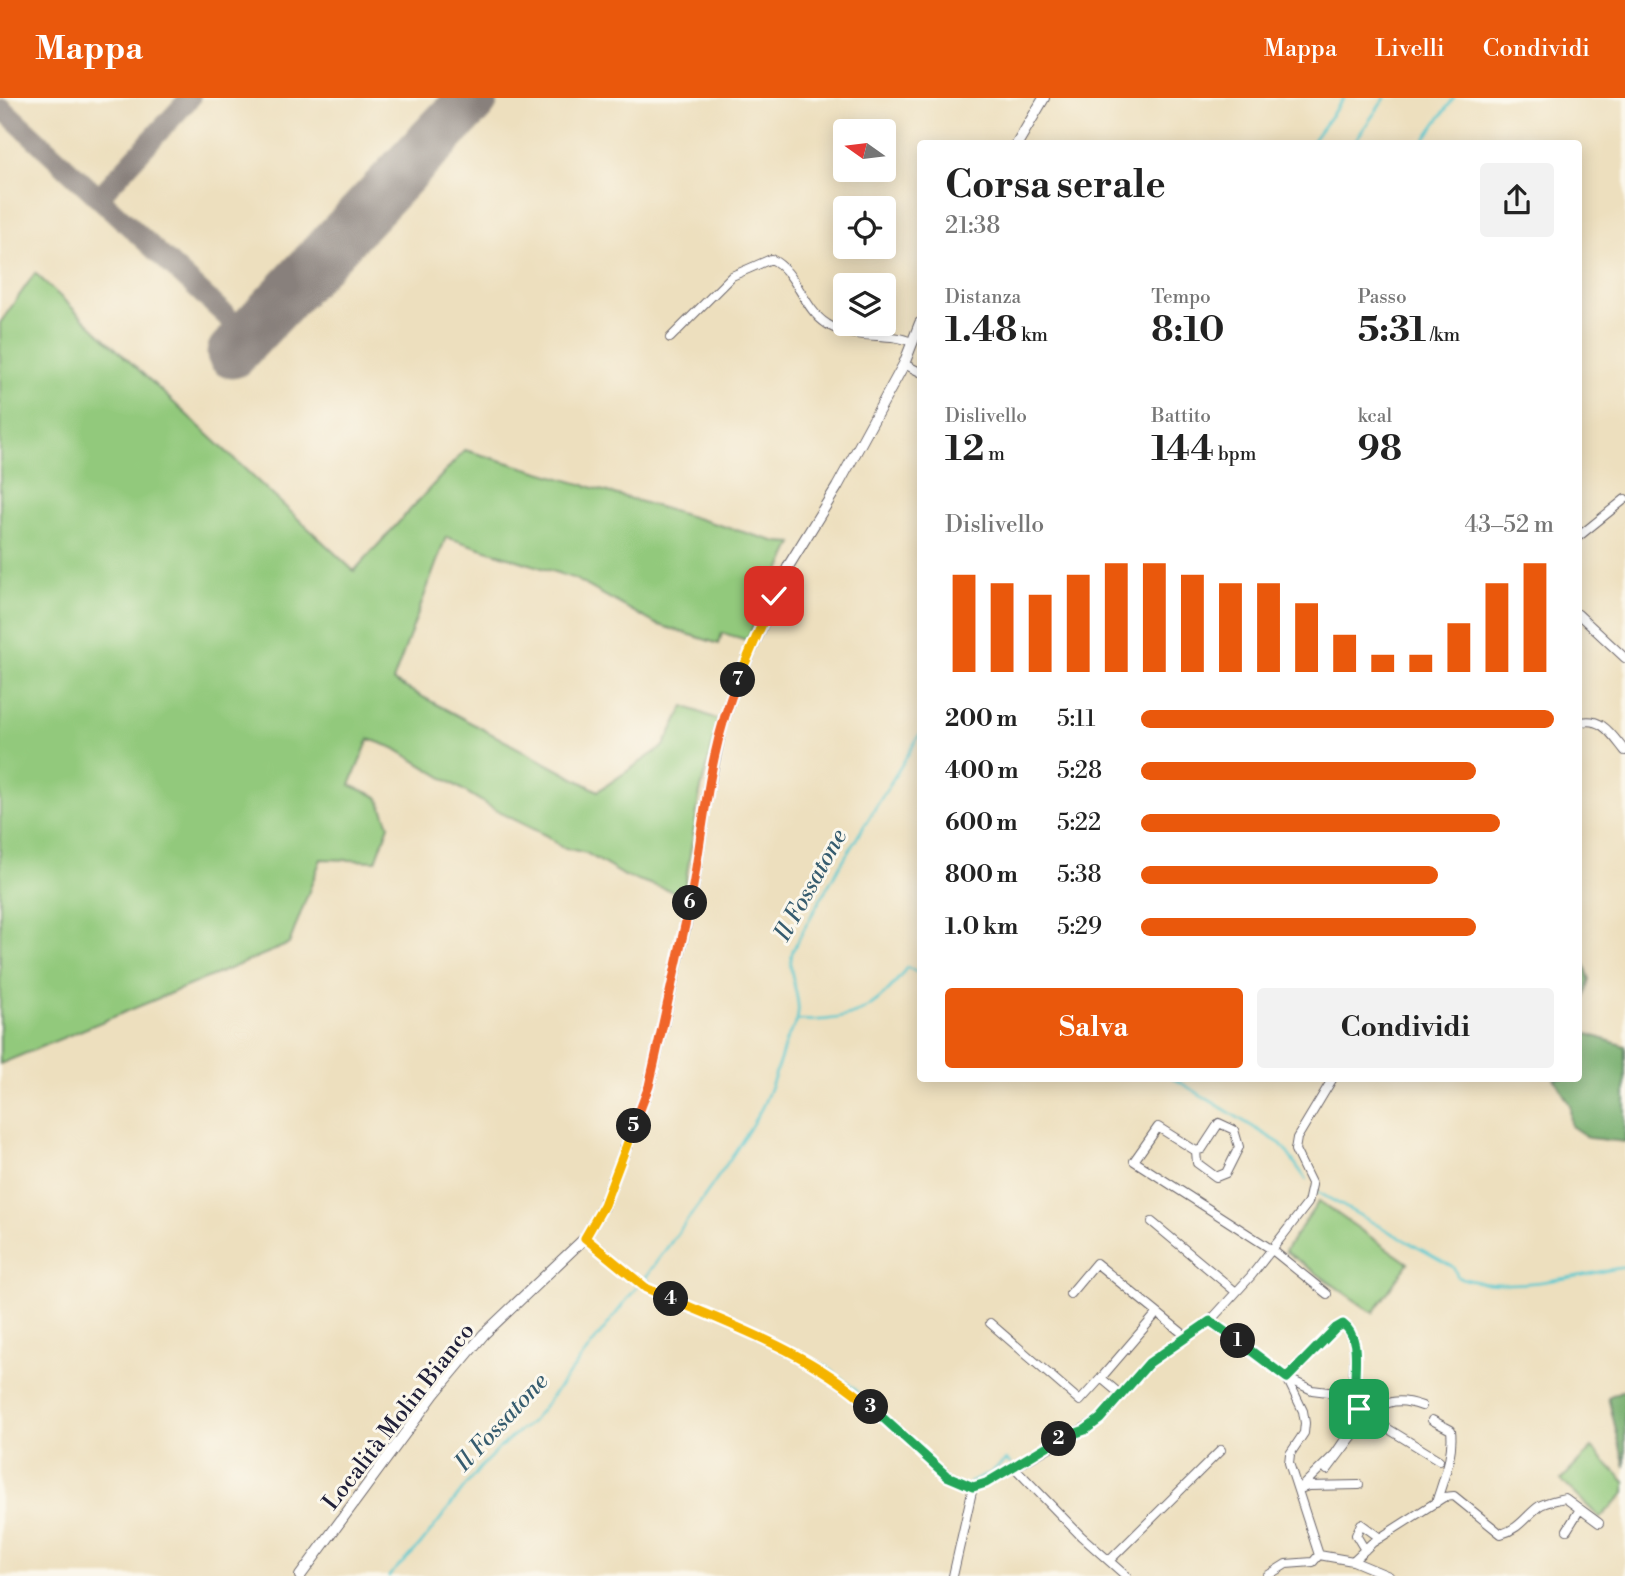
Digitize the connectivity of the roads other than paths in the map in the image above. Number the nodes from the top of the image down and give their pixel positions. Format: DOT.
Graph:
graph roads {
  1 [pos="1044,98"];
  2 [pos="1019,140"];
  3 [pos="917,329"];
  4 [pos="670,338"];
  5 [pos="911,342"];
  6 [pos="904,364"];
  7 [pos="917,370"];
  8 [pos="1625,499"];
  9 [pos="1582,534"];
  10 [pos="1582,618"];
  11 [pos="1625,658"];
  12 [pos="1582,722"];
  13 [pos="1625,751"];
  14 [pos="1331,1082"];
  15 [pos="1196,1151"];
  16 [pos="1152,1222"];
  17 [pos="585,1238"];
  18 [pos="1271,1249"];
  19 [pos="1236,1292"];
  20 [pos="1070,1294"];
  21 [pos="1327,1294"];
  22 [pos="1157,1313"];
  23 [pos="1210,1321"];
  24 [pos="990,1323"];
  25 [pos="1186,1337"];
  26 [pos="1101,1378"];
  27 [pos="1287,1378"];
  28 [pos="1120,1394"];
  29 [pos="1422,1406"];
  30 [pos="1362,1419"];
  31 [pos="1432,1420"];
  32 [pos="1222,1450"];
  33 [pos="1439,1460"];
  34 [pos="1013,1466"];
  35 [pos="1327,1470"];
  36 [pos="1359,1485"];
  37 [pos="973,1487"];
  38 [pos="1298,1490"];
  39 [pos="1436,1503"];
  40 [pos="1580,1509"];
  41 [pos="1599,1523"];
  42 [pos="1567,1530"];
  43 [pos="1380,1538"];
  44 [pos="1365,1550"];
  45 [pos="1319,1555"];
  46 [pos="1109,1561"];
  47 [pos="1353,1561"];
  48 [pos="300,1576"];
  49 [pos="953,1576"];
  50 [pos="1126,1576"];
  51 [pos="1267,1576"];
  52 [pos="1389,1576"];
  1 -- 2 [label="street"];
  3 -- 5 [label="street, Località Molin Bianco"];
  4 -- 5 [label="street"];
  5 -- 6 [label="street, Località Molin Bianco"];
  6 -- 7 [label="street"];
  6 -- 17 [label="street, Località Molin Bianco"];
  8 -- 9 [label="street"];
  10 -- 11 [label="street"];
  12 -- 13 [label="street"];
  14 -- 18 [label="street"];
  15 -- 15 [label="street"];
  15 -- 18 [label="street"];
  16 -- 19 [label="street"];
  17 -- 37 [label="street"];
  17 -- 48 [label="street, Località Molin Bianco"];
  18 -- 19 [label="street"];
  18 -- 21 [label="street"];
  19 -- 23 [label="street"];
  20 -- 22 [label="street"];
  22 -- 25 [label="street"];
  22 -- 26 [label="street"];
  23 -- 25 [label="street"];
  23 -- 27 [label="street"];
  24 -- 26 [label="street"];
  25 -- 28 [label="street"];
  26 -- 28 [label="street"];
  27 -- 29 [label="street"];
  27 -- 30 [label="street"];
  27 -- 38 [label="street"];
  28 -- 34 [label="street"];
  30 -- 33 [label="street"];
  30 -- 35 [label="street"];
  30 -- 38 [label="street"];
  31 -- 39 [label="street"];
  32 -- 46 [label="street"];
  34 -- 37 [label="street"];
  34 -- 46 [label="street"];
  36 -- 38 [label="street"];
  37 -- 49 [label="street"];
  38 -- 45 [label="street"];
  39 -- 40 [label="street"];
  39 -- 43 [label="street"];
  40 -- 41 [label="street"];
  40 -- 42 [label="street"];
  43 -- 44 [label="street"];
  43 -- 44 [label="street"];
  44 -- 47 [label="street"];
  45 -- 47 [label="street"];
  45 -- 51 [label="street"];
  46 -- 50 [label="street"];
  47 -- 52 [label="street"];
}
